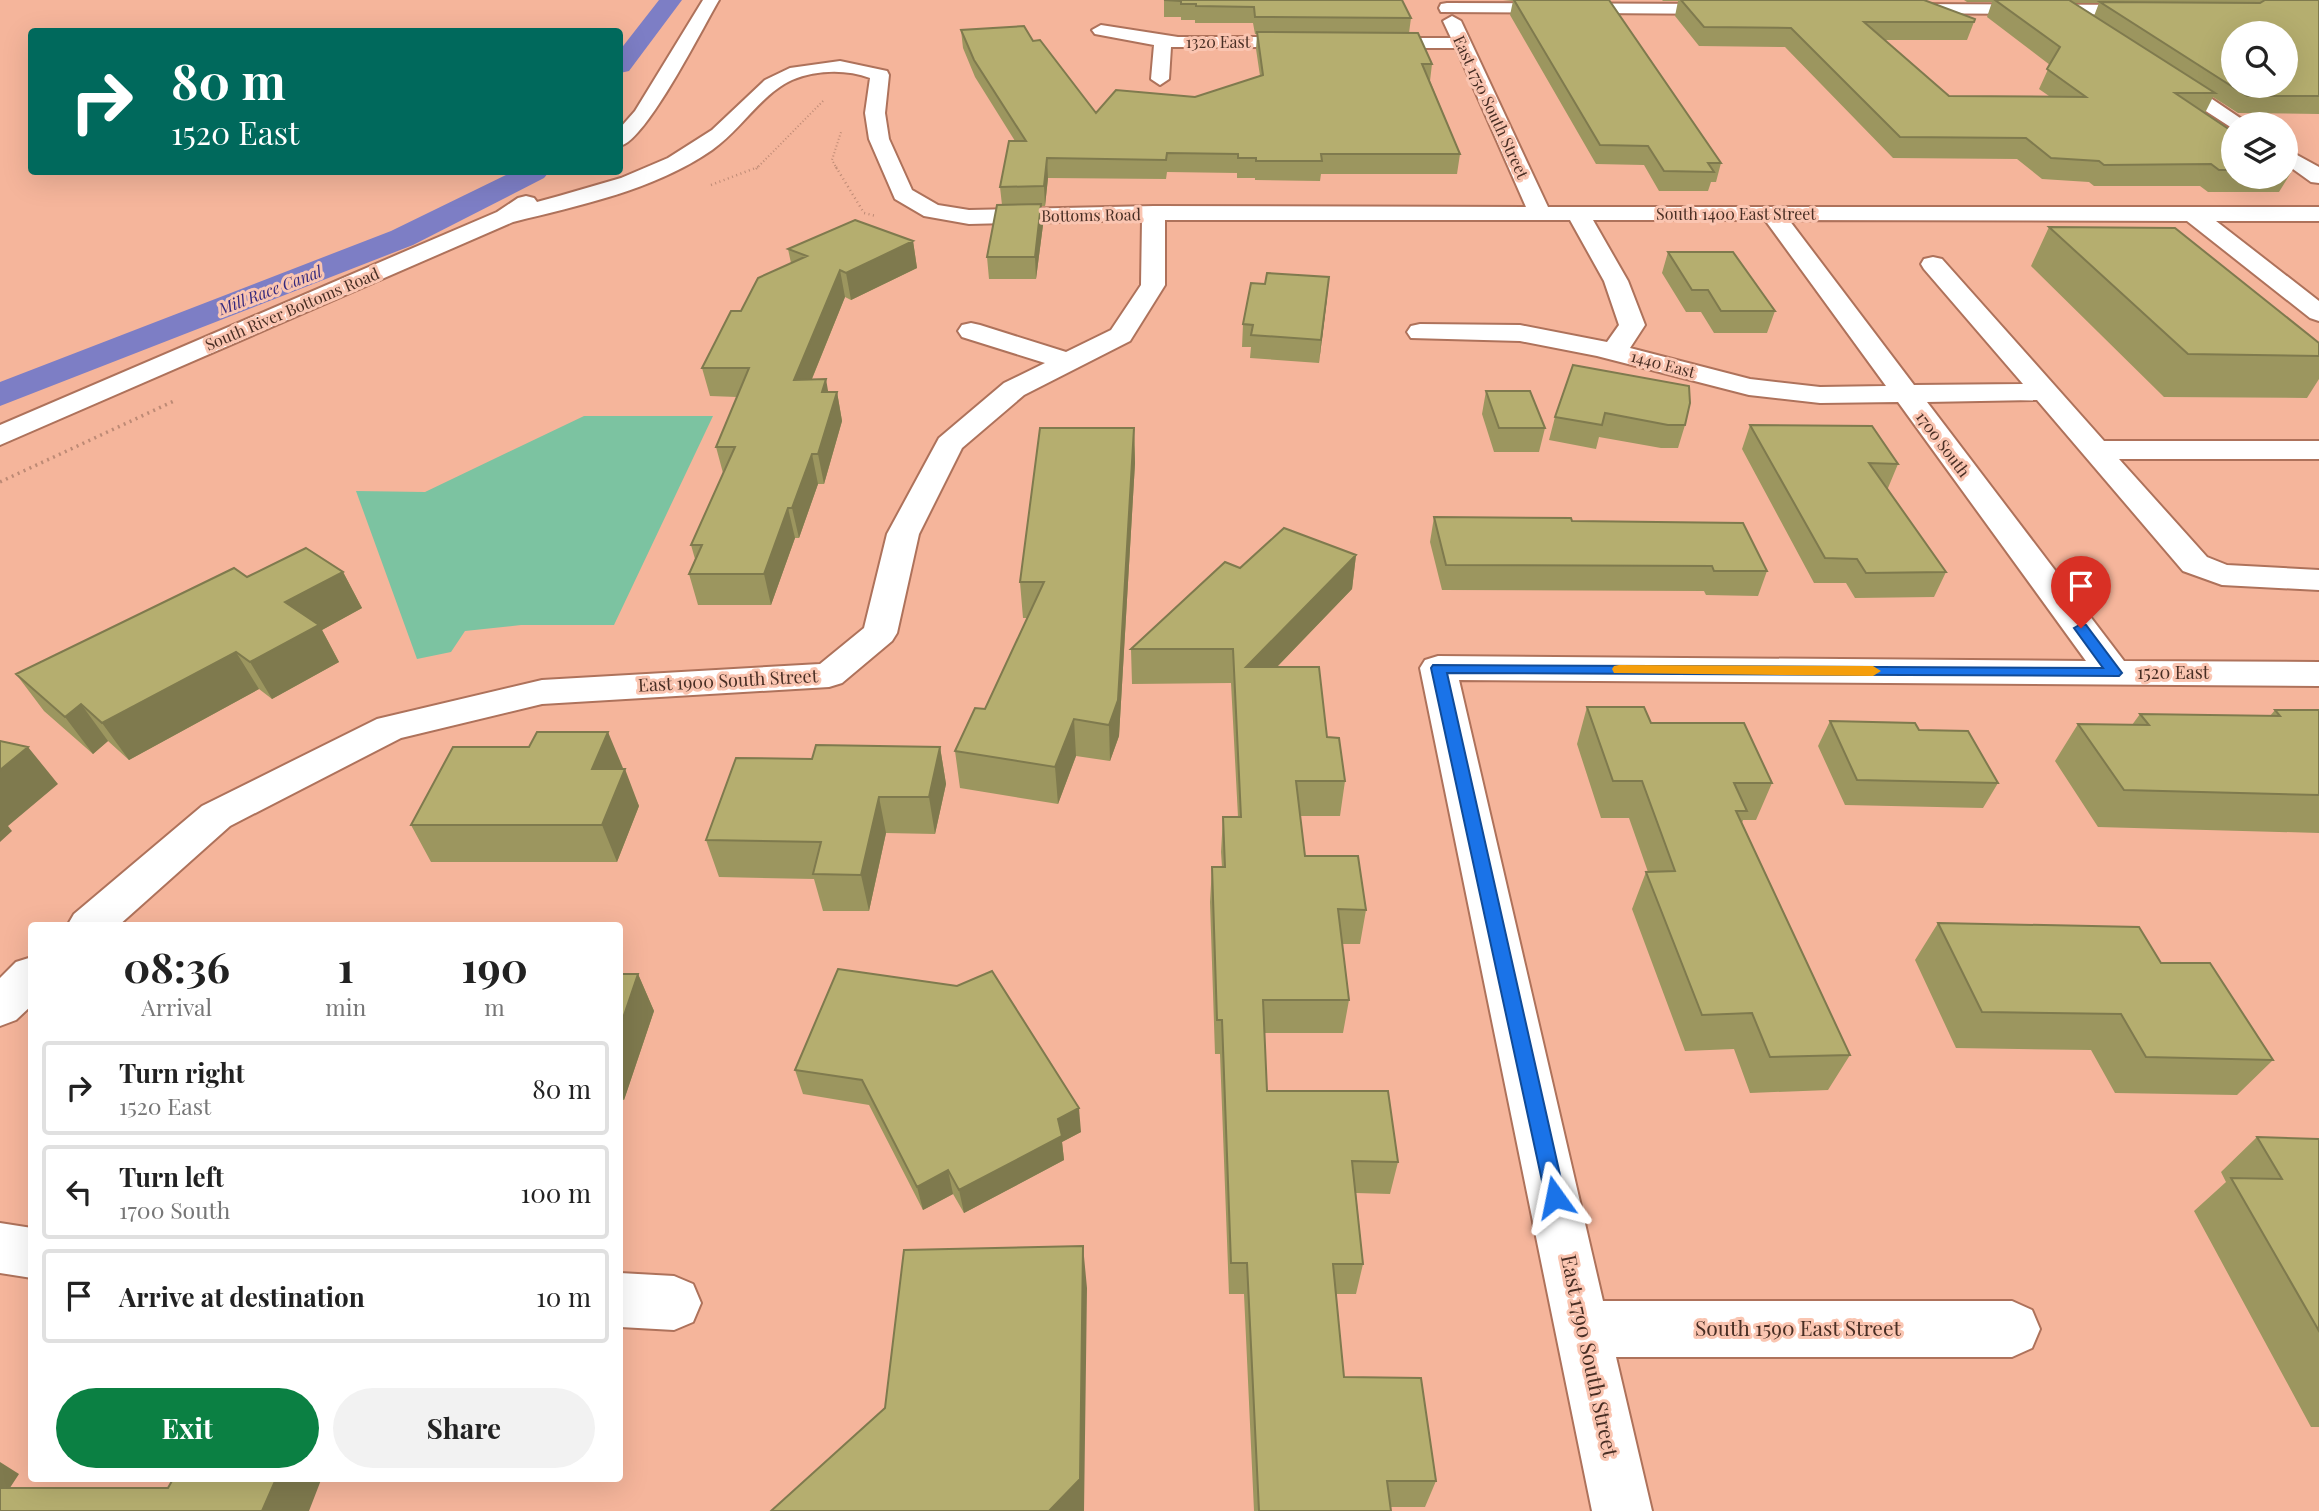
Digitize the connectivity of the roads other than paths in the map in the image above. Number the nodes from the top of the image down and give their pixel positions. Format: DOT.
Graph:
graph roads {
  1 [pos="711,0"];
  2 [pos="1445,4"];
  3 [pos="2057,5"];
  4 [pos="1750,9"];
  5 [pos="1874,9"];
  6 [pos="2171,10"];
  7 [pos="2090,26"];
  8 [pos="1101,30"];
  9 [pos="1163,41"];
  10 [pos="1323,42"];
  11 [pos="1350,43"];
  12 [pos="1461,43"];
  13 [pos="2147,64"];
  14 [pos="1160,79"];
  15 [pos="2221,112"];
  16 [pos="623,137"];
  17 [pos="2298,163"];
  18 [pos="574,175"];
  19 [pos="2319,177"];
  20 [pos="1154,214"];
  21 [pos="1540,214"];
  22 [pos="1578,214"];
  23 [pos="2193,214"];
  24 [pos="2319,214"];
  25 [pos="1773,215"];
  26 [pos="505,217"];
  27 [pos="1933,264"];
  28 [pos="2319,313"];
  29 [pos="971,331"];
  30 [pos="1420,332"];
  31 [pos="1614,352"];
  32 [pos="1069,362"];
  33 [pos="2045,392"];
  34 [pos="1905,393"];
  35 [pos="0,436"];
  36 [pos="2095,450"];
  37 [pos="2319,450"];
  38 [pos="2319,580"];
  39 [pos="1438,668"];
  40 [pos="2114,673"];
  41 [pos="2319,674"];
  42 [pos="94,922"];
  43 [pos="28,979"];
  44 [pos="0,1007"];
  45 [pos="0,1248"];
  46 [pos="28,1252"];
  47 [pos="623,1300"];
  48 [pos="674,1303"];
  49 [pos="1584,1329"];
  50 [pos="2012,1329"];
  51 [pos="1622,1511"];
  1 -- 16 [label="street"];
  2 -- 4 [label="street"];
  2 -- 12 [label="street, East 1750 South Street"];
  3 -- 5 [label="street"];
  3 -- 6 [label="street"];
  3 -- 7 [label="street"];
  8 -- 9 [label="street, 1320 East"];
  9 -- 10 [label="street, 1320 East"];
  9 -- 14 [label="street"];
  11 -- 12 [label="street"];
  12 -- 21 [label="street, East 1750 South Street"];
  13 -- 15 [label="street"];
  17 -- 19 [label="street"];
  18 -- 26 [label="street, South River Bottoms Road"];
  20 -- 21 [label="street, South 1400 East Street"];
  20 -- 26 [label="street, Bottoms Road"];
  20 -- 32 [label="street, East 1900 South Street"];
  21 -- 22 [label="street, South 1400 East Street"];
  22 -- 25 [label="street, South 1400 East Street"];
  22 -- 31 [label="street"];
  23 -- 24 [label="street, South 1400 East Street"];
  23 -- 25 [label="street, South 1400 East Street"];
  23 -- 28 [label="street"];
  25 -- 34 [label="street, 1700 South"];
  26 -- 35 [label="street, South River Bottoms Road"];
  27 -- 33 [label="street"];
  29 -- 32 [label="street"];
  30 -- 31 [label="street, 1440 East"];
  31 -- 34 [label="street, 1440 East"];
  32 -- 42 [label="street, East 1900 South Street"];
  33 -- 34 [label="street, 1440 East"];
  33 -- 36 [label="street"];
  34 -- 40 [label="street, 1700 South"];
  36 -- 37 [label="street"];
  36 -- 38 [label="street"];
  39 -- 40 [label="street, 1520 East"];
  39 -- 49 [label="street, East 1790 South Street"];
  40 -- 41 [label="street, 1520 East"];
  43 -- 44 [label="street"];
  45 -- 46 [label="street"];
  47 -- 48 [label="street"];
  49 -- 50 [label="street, South 1590 East Street"];
  49 -- 51 [label="street, East 1790 South Street"];
}
